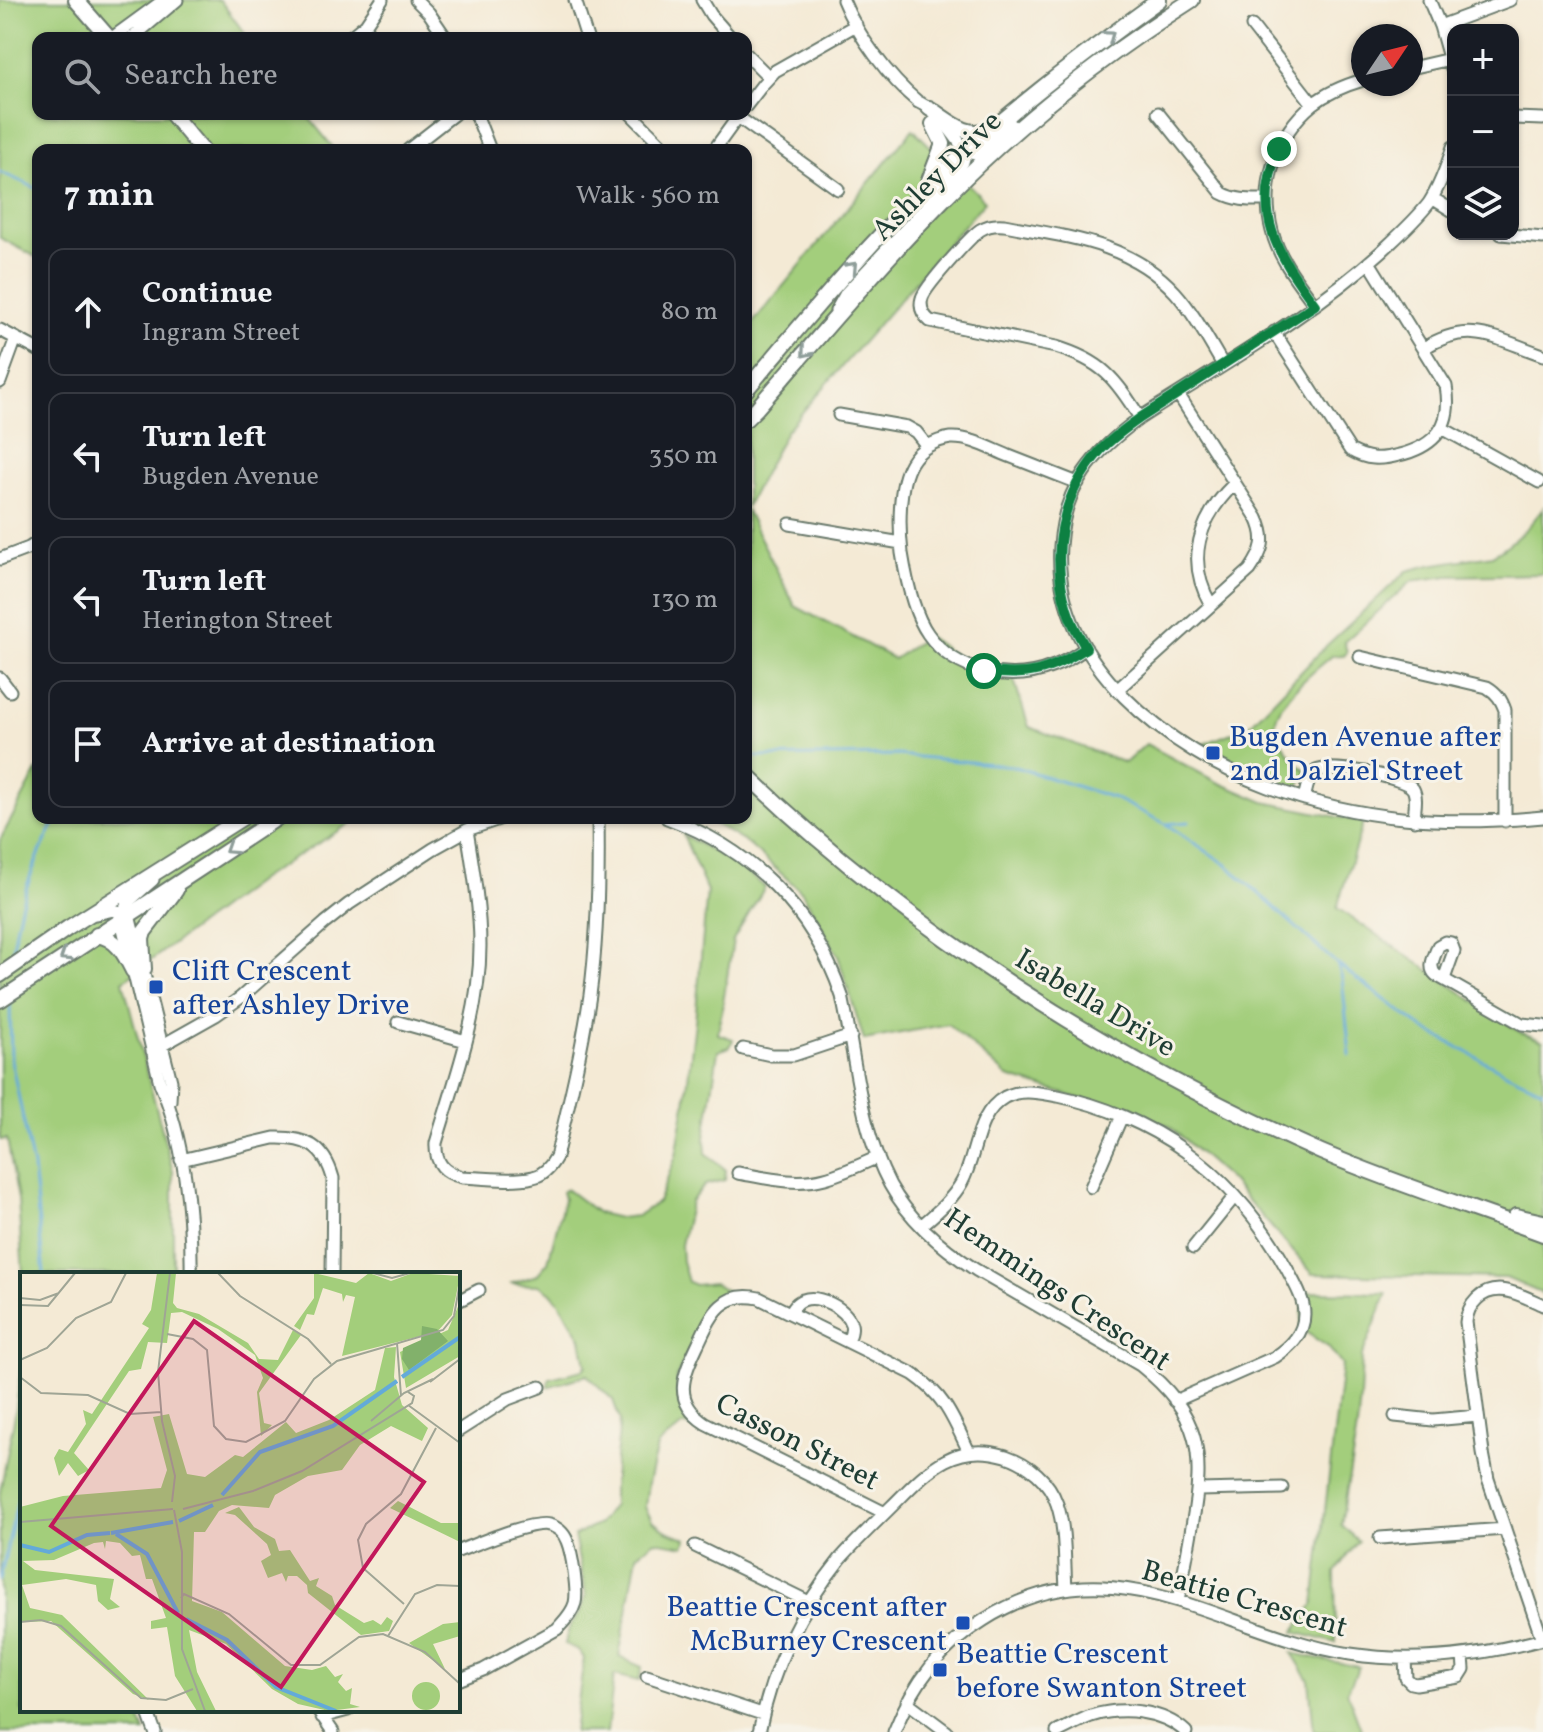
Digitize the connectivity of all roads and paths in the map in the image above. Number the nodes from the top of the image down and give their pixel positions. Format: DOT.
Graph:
graph roads {
  1 [pos="76,0"];
  2 [pos="164,0"];
  3 [pos="177,0"];
  4 [pos="382,0"];
  5 [pos="416,0"];
  6 [pos="575,0"];
  7 [pos="702,0"];
  8 [pos="843,0"];
  9 [pos="1159,0"];
  10 [pos="1192,0"];
  11 [pos="1429,0"];
  12 [pos="1510,0"];
  13 [pos="856,25"];
  14 [pos="1252,26"];
  15 [pos="1440,26"];
  16 [pos="105,32"];
  17 [pos="119,32"];
  18 [pos="139,32"];
  19 [pos="356,32"];
  20 [pos="442,32"];
  21 [pos="585,32"];
  22 [pos="726,32"];
  23 [pos="1123,46"];
  24 [pos="1447,49"];
  25 [pos="752,60"];
  26 [pos="1447,60"];
  27 [pos="1423,65"];
  28 [pos="769,77"];
  29 [pos="1351,84"];
  30 [pos="752,98"];
  31 [pos="1313,104"];
  32 [pos="924,105"];
  33 [pos="1158,113"];
  34 [pos="1519,118"];
  35 [pos="1003,119"];
  36 [pos="1543,119"];
  37 [pos="177,120"];
  38 [pos="446,120"];
  39 [pos="478,120"];
  40 [pos="637,120"];
  41 [pos="735,120"];
  42 [pos="746,120"];
  43 [pos="933,124"];
  44 [pos="197,144"];
  45 [pos="416,144"];
  46 [pos="488,144"];
  47 [pos="661,144"];
  48 [pos="718,144"];
  49 [pos="966,152"];
  50 [pos="1447,168"];
  51 [pos="838,189"];
  52 [pos="924,191"];
  53 [pos="1432,198"];
  54 [pos="1267,200"];
  55 [pos="1447,207"];
  56 [pos="1519,236"];
  57 [pos="1543,238"];
  58 [pos="1369,262"];
  59 [pos="1315,305"];
  60 [pos="830,322"];
  61 [pos="0,330"];
  62 [pos="1274,332"];
  63 [pos="16,338"];
  64 [pos="32,347"];
  65 [pos="1424,348"];
  66 [pos="1543,355"];
  67 [pos="1223,365"];
  68 [pos="0,382"];
  69 [pos="752,383"];
  70 [pos="1178,394"];
  71 [pos="752,412"];
  72 [pos="839,415"];
  73 [pos="1140,418"];
  74 [pos="1442,428"];
  75 [pos="927,446"];
  76 [pos="1539,482"];
  77 [pos="1078,483"];
  78 [pos="1235,483"];
  79 [pos="790,524"];
  80 [pos="901,543"];
  81 [pos="32,546"];
  82 [pos="0,559"];
  83 [pos="1211,605"];
  84 [pos="1086,648"];
  85 [pos="1360,657"];
  86 [pos="0,678"];
  87 [pos="1117,690"];
  88 [pos="10,691"];
  89 [pos="752,780"];
  90 [pos="1304,799"];
  91 [pos="1543,817"];
  92 [pos="1414,820"];
  93 [pos="1505,821"];
  94 [pos="232,824"];
  95 [pos="268,824"];
  96 [pos="484,824"];
  97 [pos="598,824"];
  98 [pos="685,824"];
  99 [pos="467,830"];
  100 [pos="184,854"];
  101 [pos="183,880"];
  102 [pos="125,915"];
  103 [pos="81,919"];
  104 [pos="97,935"];
  105 [pos="138,970"];
  106 [pos="0,975"];
  107 [pos="1444,979"];
  108 [pos="0,1000"];
  109 [pos="398,1022"];
  110 [pos="1543,1026"];
  111 [pos="851,1036"];
  112 [pos="466,1041"];
  113 [pos="157,1048"];
  114 [pos="743,1049"];
  115 [pos="1122,1116"];
  116 [pos="878,1157"];
  117 [pos="181,1160"];
  118 [pos="738,1173"];
  119 [pos="1091,1187"];
  120 [pos="1235,1196"];
  121 [pos="1461,1204"];
  122 [pos="1543,1222"];
  123 [pos="921,1226"];
  124 [pos="1543,1234"];
  125 [pos="1193,1248"];
  126 [pos="191,1272"];
  127 [pos="332,1272"];
  128 [pos="479,1290"];
  129 [pos="460,1300"];
  130 [pos="1543,1305"];
  131 [pos="790,1313"];
  132 [pos="848,1342"];
  133 [pos="540,1387"];
  134 [pos="1175,1401"];
  135 [pos="1395,1416"];
  136 [pos="1478,1416"];
  137 [pos="460,1430"];
  138 [pos="969,1452"];
  139 [pos="1282,1488"];
  140 [pos="1199,1490"];
  141 [pos="885,1513"];
  142 [pos="1505,1529"];
  143 [pos="1380,1538"];
  144 [pos="695,1546"];
  145 [pos="460,1550"];
  146 [pos="1066,1588"];
  147 [pos="1178,1601"];
  148 [pos="809,1602"];
  149 [pos="1542,1639"];
  150 [pos="1463,1656"];
  151 [pos="1405,1659"];
  152 [pos="647,1676"];
  153 [pos="460,1679"];
  154 [pos="907,1702"];
  155 [pos="148,1712"];
  156 [pos="320,1713"];
  157 [pos="762,1714"];
  158 [pos="155,1732"];
  159 [pos="333,1732"];
  160 [pos="759,1732"];
  161 [pos="894,1732"];
  162 [pos="947,1732"];
  163 [pos="1057,1732"];
  164 [pos="1186,1732"];
  1 -- 16 [label="main road"];
  2 -- 17 [label="street"];
  3 -- 18 [label="street"];
  4 -- 19 [label="street"];
  5 -- 20 [label="street"];
  6 -- 21 [label="street"];
  7 -- 22 [label="street"];
  8 -- 13 [label="street"];
  35 -- 9 [label="main road, Ashley Drive, one-way"];
  10 -- 23 [label="main road, Ashley Drive"];
  11 -- 15 [label="street"];
  12 -- 15 [label="street"];
  13 -- 28 [label="street"];
  13 -- 32 [label="street"];
  14 -- 31 [label="street"];
  15 -- 24 [label="street"];
  23 -- 49 [label="street"];
  23 -- 60 [label="main road, Ashley Drive"];
  25 -- 28 [label="street"];
  26 -- 27 [label="street"];
  28 -- 30 [label="street"];
  29 -- 31 [label="street"];
  31 -- 54 [label="street"];
  32 -- 35 [label="main road"];
  32 -- 43 [label="street"];
  32 -- 49 [label="street"];
  33 -- 54 [label="street"];
  34 -- 36 [label="street"];
  35 -- 49 [label="main road, Ashley Drive"];
  37 -- 44 [label="main road"];
  38 -- 45 [label="street"];
  39 -- 46 [label="street"];
  40 -- 47 [label="street"];
  41 -- 48 [label="street"];
  42 -- 51 [label="street"];
  43 -- 49 [label="street"];
  43 -- 52 [label="main road"];
  49 -- 52 [label="main road, Ashley Drive"];
  49 -- 60 [label="street"];
  50 -- 53 [label="street"];
  69 -- 52 [label="main road, Ashley Drive, one-way"];
  53 -- 55 [label="street"];
  53 -- 58 [label="street"];
  54 -- 59 [label="street"];
  56 -- 57 [label="street"];
  58 -- 59 [label="street"];
  58 -- 65 [label="street"];
  59 -- 62 [label="street"];
  60 -- 71 [label="main road, Ashley Drive, one-way"];
  61 -- 63 [label="street"];
  62 -- 67 [label="street"];
  62 -- 74 [label="street"];
  63 -- 64 [label="street"];
  63 -- 68 [label="street"];
  65 -- 66 [label="street"];
  65 -- 74 [label="street"];
  67 -- 70 [label="street"];
  67 -- 73 [label="street"];
  70 -- 73 [label="street"];
  70 -- 78 [label="street"];
  72 -- 75 [label="street"];
  73 -- 77 [label="street"];
  74 -- 76 [label="street"];
  75 -- 77 [label="street"];
  75 -- 80 [label="street"];
  77 -- 84 [label="street"];
  78 -- 83 [label="street"];
  78 -- 83 [label="street"];
  79 -- 80 [label="street"];
  80 -- 84 [label="street"];
  81 -- 82 [label="street"];
  83 -- 87 [label="street"];
  84 -- 87 [label="street"];
  85 -- 93 [label="street"];
  86 -- 88 [label="street"];
  87 -- 90 [label="street"];
  89 -- 121 [label="main road, Isabella Drive"];
  90 -- 92 [label="street"];
  90 -- 92 [label="street"];
  91 -- 93 [label="street"];
  92 -- 93 [label="street"];
  94 -- 100 [label="main road"];
  95 -- 101 [label="main road, one-way"];
  96 -- 99 [label="street"];
  97 -- 112 [label="street"];
  98 -- 111 [label="street, Hemmings Crescent"];
  99 -- 112 [label="street"];
  99 -- 113 [label="street"];
  100 -- 102 [label="street"];
  100 -- 103 [label="main road"];
  101 -- 102 [label="main road"];
  101 -- 105 [label="main road"];
  102 -- 103 [label="street"];
  102 -- 104 [label="main road"];
  102 -- 105 [label="street"];
  103 -- 106 [label="main road"];
  104 -- 105 [label="main road"];
  104 -- 108 [label="main road, one-way"];
  105 -- 113 [label="street"];
  107 -- 110 [label="street"];
  109 -- 112 [label="street"];
  111 -- 114 [label="street"];
  111 -- 116 [label="street, Hemmings Crescent"];
  113 -- 117 [label="street"];
  115 -- 119 [label="street"];
  115 -- 120 [label="street"];
  115 -- 123 [label="street"];
  116 -- 118 [label="street"];
  116 -- 123 [label="street, Hemmings Crescent"];
  117 -- 126 [label="street"];
  117 -- 127 [label="street"];
  120 -- 125 [label="street"];
  120 -- 134 [label="street"];
  121 -- 122 [label="main road, Isabella Drive"];
  121 -- 124 [label="main road, Isabella Drive"];
  123 -- 134 [label="street, Hemmings Crescent"];
  128 -- 129 [label="street"];
  130 -- 136 [label="street"];
  131 -- 132 [label="street, Casson Street"];
  131 -- 132 [label="street"];
  131 -- 141 [label="street, Casson Street"];
  132 -- 138 [label="street, Casson Street"];
  133 -- 137 [label="street"];
  134 -- 140 [label="street, Hemmings Crescent"];
  135 -- 136 [label="street"];
  136 -- 142 [label="street"];
  138 -- 141 [label="street"];
  138 -- 146 [label="street"];
  139 -- 140 [label="street"];
  140 -- 147 [label="street, Hemmings Crescent"];
  141 -- 148 [label="street"];
  142 -- 143 [label="street"];
  142 -- 149 [label="street"];
  144 -- 148 [label="street"];
  145 -- 153 [label="street"];
  146 -- 147 [label="street, Beattie Crescent"];
  146 -- 154 [label="street, Beattie Crescent"];
  147 -- 151 [label="street, Beattie Crescent"];
  148 -- 157 [label="street"];
  149 -- 150 [label="street, Beattie Crescent"];
  150 -- 151 [label="street, Beattie Crescent"];
  150 -- 151 [label="street"];
  152 -- 157 [label="street"];
  154 -- 161 [label="street, Beattie Crescent"];
  154 -- 162 [label="street"];
  155 -- 158 [label="street"];
  156 -- 159 [label="street"];
  157 -- 160 [label="street"];
  163 -- 164 [label="street"];
}
